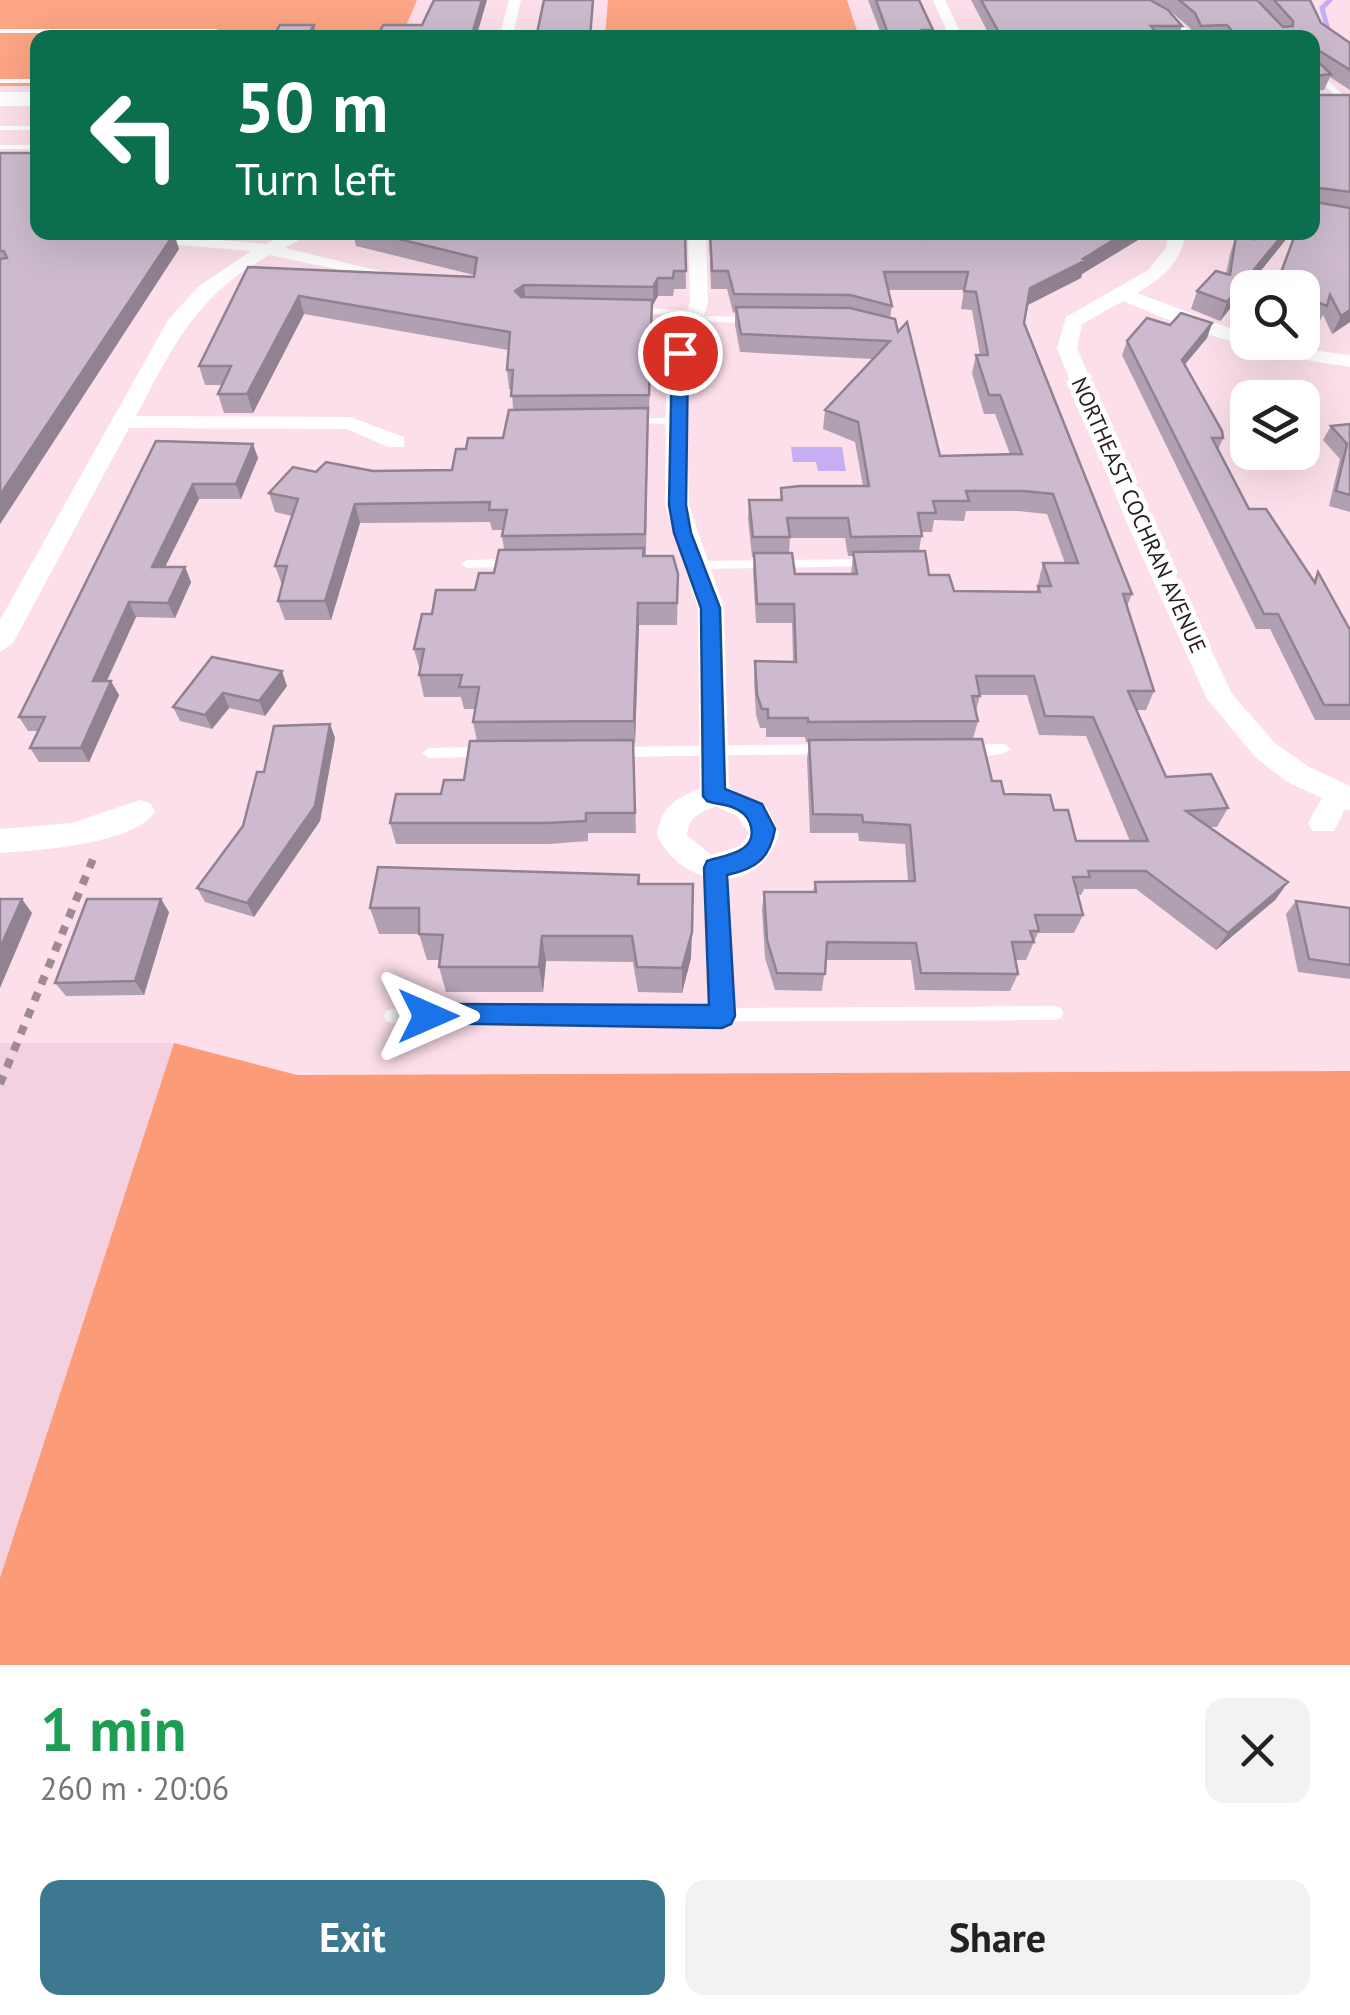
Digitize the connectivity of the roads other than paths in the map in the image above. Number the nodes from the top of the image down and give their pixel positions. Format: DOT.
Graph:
graph roads {
  1 [pos="515,0"];
  2 [pos="939,0"];
  3 [pos="1134,0"];
  4 [pos="507,30"];
  5 [pos="954,30"];
  6 [pos="1180,30"];
  7 [pos="0,31"];
  8 [pos="30,31"];
  9 [pos="1320,75"];
  10 [pos="0,81"];
  11 [pos="30,81"];
  12 [pos="0,99"];
  13 [pos="30,99"];
  14 [pos="1320,101"];
  15 [pos="1348,101"];
  16 [pos="0,128"];
  17 [pos="30,128"];
  18 [pos="0,147"];
  19 [pos="30,147"];
  20 [pos="180,240"];
  21 [pos="286,240"];
  22 [pos="697,240"];
  23 [pos="1178,240"];
  24 [pos="267,248"];
  25 [pos="420,280"];
  26 [pos="1118,292"];
  27 [pos="622,310"];
  28 [pos="696,316"];
  29 [pos="764,320"];
  30 [pos="1350,361"];
  31 [pos="618,421"];
  32 [pos="677,421"];
  33 [pos="120,422"];
  34 [pos="396,442"];
  35 [pos="689,562"];
  36 [pos="524,563"];
  37 [pos="889,563"];
  38 [pos="467,564"];
  39 [pos="0,643"];
  40 [pos="714,748"];
  41 [pos="849,749"];
  42 [pos="946,749"];
  43 [pos="1004,749"];
  44 [pos="508,752"];
  45 [pos="587,752"];
  46 [pos="429,753"];
  47 [pos="714,796"];
  48 [pos="1344,797"];
  49 [pos="140,812"];
  50 [pos="1323,823"];
  51 [pos="0,841"];
  52 [pos="715,868"];
  53 [pos="1055,1013"];
  54 [pos="392,1016"];
  55 [pos="722,1016"];
  1 -- 4 [label="street"];
  2 -- 5 [label="street"];
  3 -- 6 [label="street"];
  7 -- 8 [label="lane"];
  9 -- 15 [label="lane"];
  10 -- 11 [label="lane"];
  12 -- 13 [label="main road"];
  14 -- 15 [label="main road"];
  16 -- 17 [label="lane"];
  18 -- 19 [label="lane"];
  20 -- 24 [label="street"];
  21 -- 24 [label="street"];
  22 -- 28 [label="street"];
  23 -- 26 [label="street, NORTHEAST COCHRAN AVENUE"];
  24 -- 25 [label="street"];
  24 -- 33 [label="street"];
  26 -- 30 [label="street"];
  26 -- 48 [label="street, NORTHEAST COCHRAN AVENUE"];
  27 -- 28 [label="lane"];
  28 -- 29 [label="lane"];
  28 -- 32 [label="street"];
  31 -- 32 [label="lane"];
  32 -- 35 [label="street"];
  33 -- 34 [label="street"];
  33 -- 39 [label="street"];
  35 -- 37 [label="lane"];
  35 -- 40 [label="street"];
  36 -- 38 [label="lane"];
  40 -- 41 [label="lane"];
  40 -- 45 [label="lane"];
  40 -- 47 [label="street"];
  42 -- 43 [label="lane"];
  44 -- 46 [label="lane"];
  47 -- 52 [label="street"];
  47 -- 52 [label="street"];
  48 -- 50 [label="street"];
  49 -- 51 [label="street"];
  52 -- 55 [label="lane"];
  53 -- 55 [label="lane"];
  54 -- 55 [label="lane"];
}
